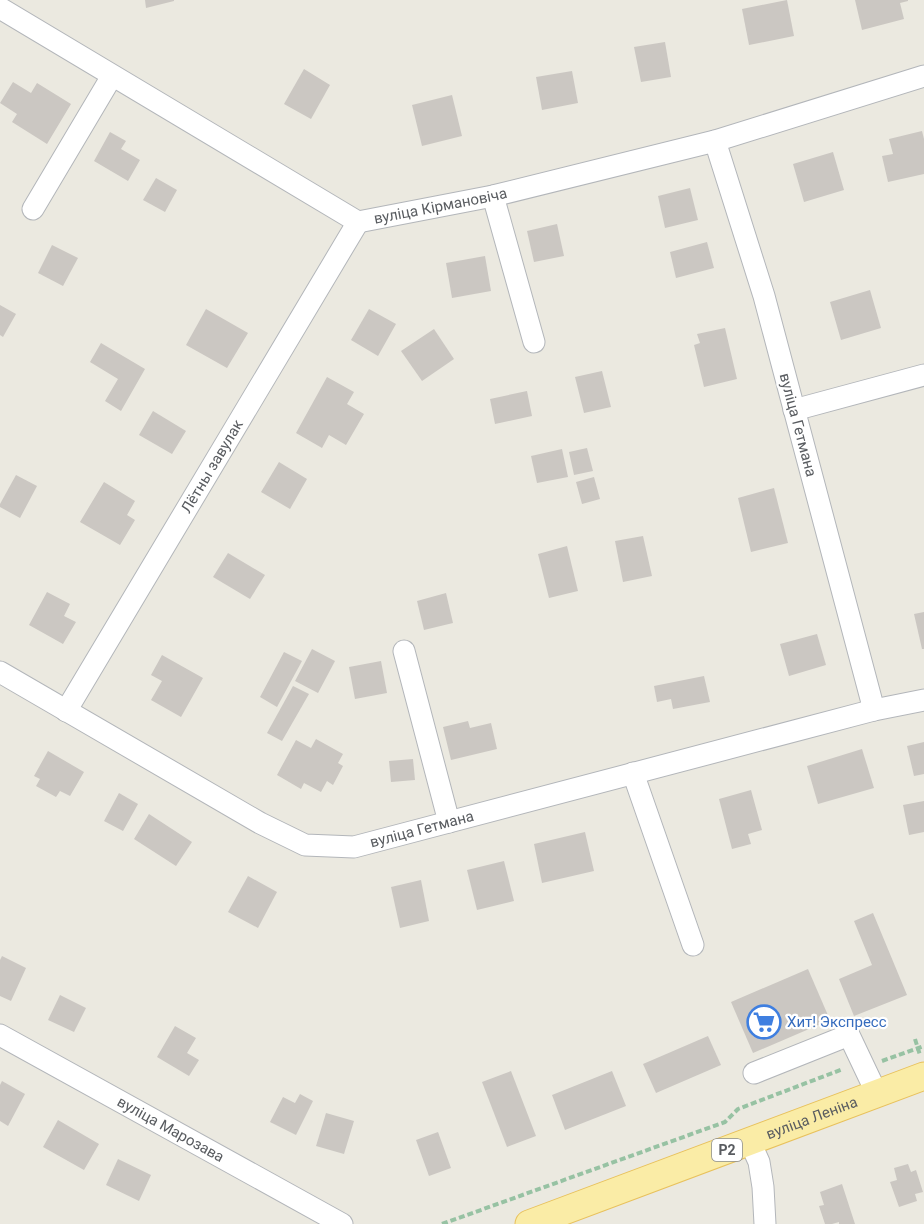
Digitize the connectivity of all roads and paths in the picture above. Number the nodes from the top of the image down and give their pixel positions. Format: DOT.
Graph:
graph roads {
  1 [pos="0,9"];
  2 [pos="112,76"];
  3 [pos="924,76"];
  4 [pos="716,141"];
  5 [pos="493,196"];
  6 [pos="33,209"];
  7 [pos="357,222"];
  8 [pos="534,342"];
  9 [pos="924,375"];
  10 [pos="794,410"];
  11 [pos="404,651"];
  12 [pos="0,672"];
  13 [pos="924,700"];
  14 [pos="874,710"];
  15 [pos="66,711"];
  16 [pos="633,773"];
  17 [pos="449,822"];
  18 [pos="693,945"];
  19 [pos="0,1035"];
  20 [pos="924,1046"];
  21 [pos="861,1062"];
  22 [pos="754,1073"];
  23 [pos="924,1076"];
  24 [pos="877,1094"];
  25 [pos="750,1142"];
  26 [pos="342,1224"];
  27 [pos="442,1224"];
  28 [pos="529,1224"];
  29 [pos="765,1224"];
  1 -- 2 [label="street, вуліца Кірмановіча"];
  2 -- 6 [label="street"];
  2 -- 7 [label="street, вуліца Кірмановіча"];
  3 -- 4 [label="street, вуліца Кірмановіча"];
  4 -- 5 [label="street, вуліца Кірмановіча"];
  4 -- 10 [label="street, вуліца Гетмана"];
  5 -- 7 [label="street, вуліца Кірмановіча"];
  5 -- 8 [label="street"];
  7 -- 15 [label="street, Лётны завулак"];
  9 -- 10 [label="street"];
  10 -- 14 [label="street, вуліца Гетмана"];
  11 -- 17 [label="street"];
  12 -- 15 [label="street, вуліца Гетмана"];
  13 -- 14 [label="street, вуліца Гетмана"];
  14 -- 16 [label="street, вуліца Гетмана"];
  15 -- 17 [label="street, вуліца Гетмана"];
  16 -- 17 [label="street, вуліца Гетмана"];
  16 -- 18 [label="street"];
  19 -- 26 [label="street, вуліца Марозава"];
  20 -- 21 [label="path"];
  21 -- 22 [label="street"];
  21 -- 24 [label="street"];
  21 -- 27 [label="path"];
  23 -- 24 [label="main road, вуліца Леніна / Р2"];
  24 -- 25 [label="main road, вуліца Леніна / Р2"];
  25 -- 28 [label="main road, вуліца Леніна / Р2"];
  25 -- 29 [label="street"];
}
